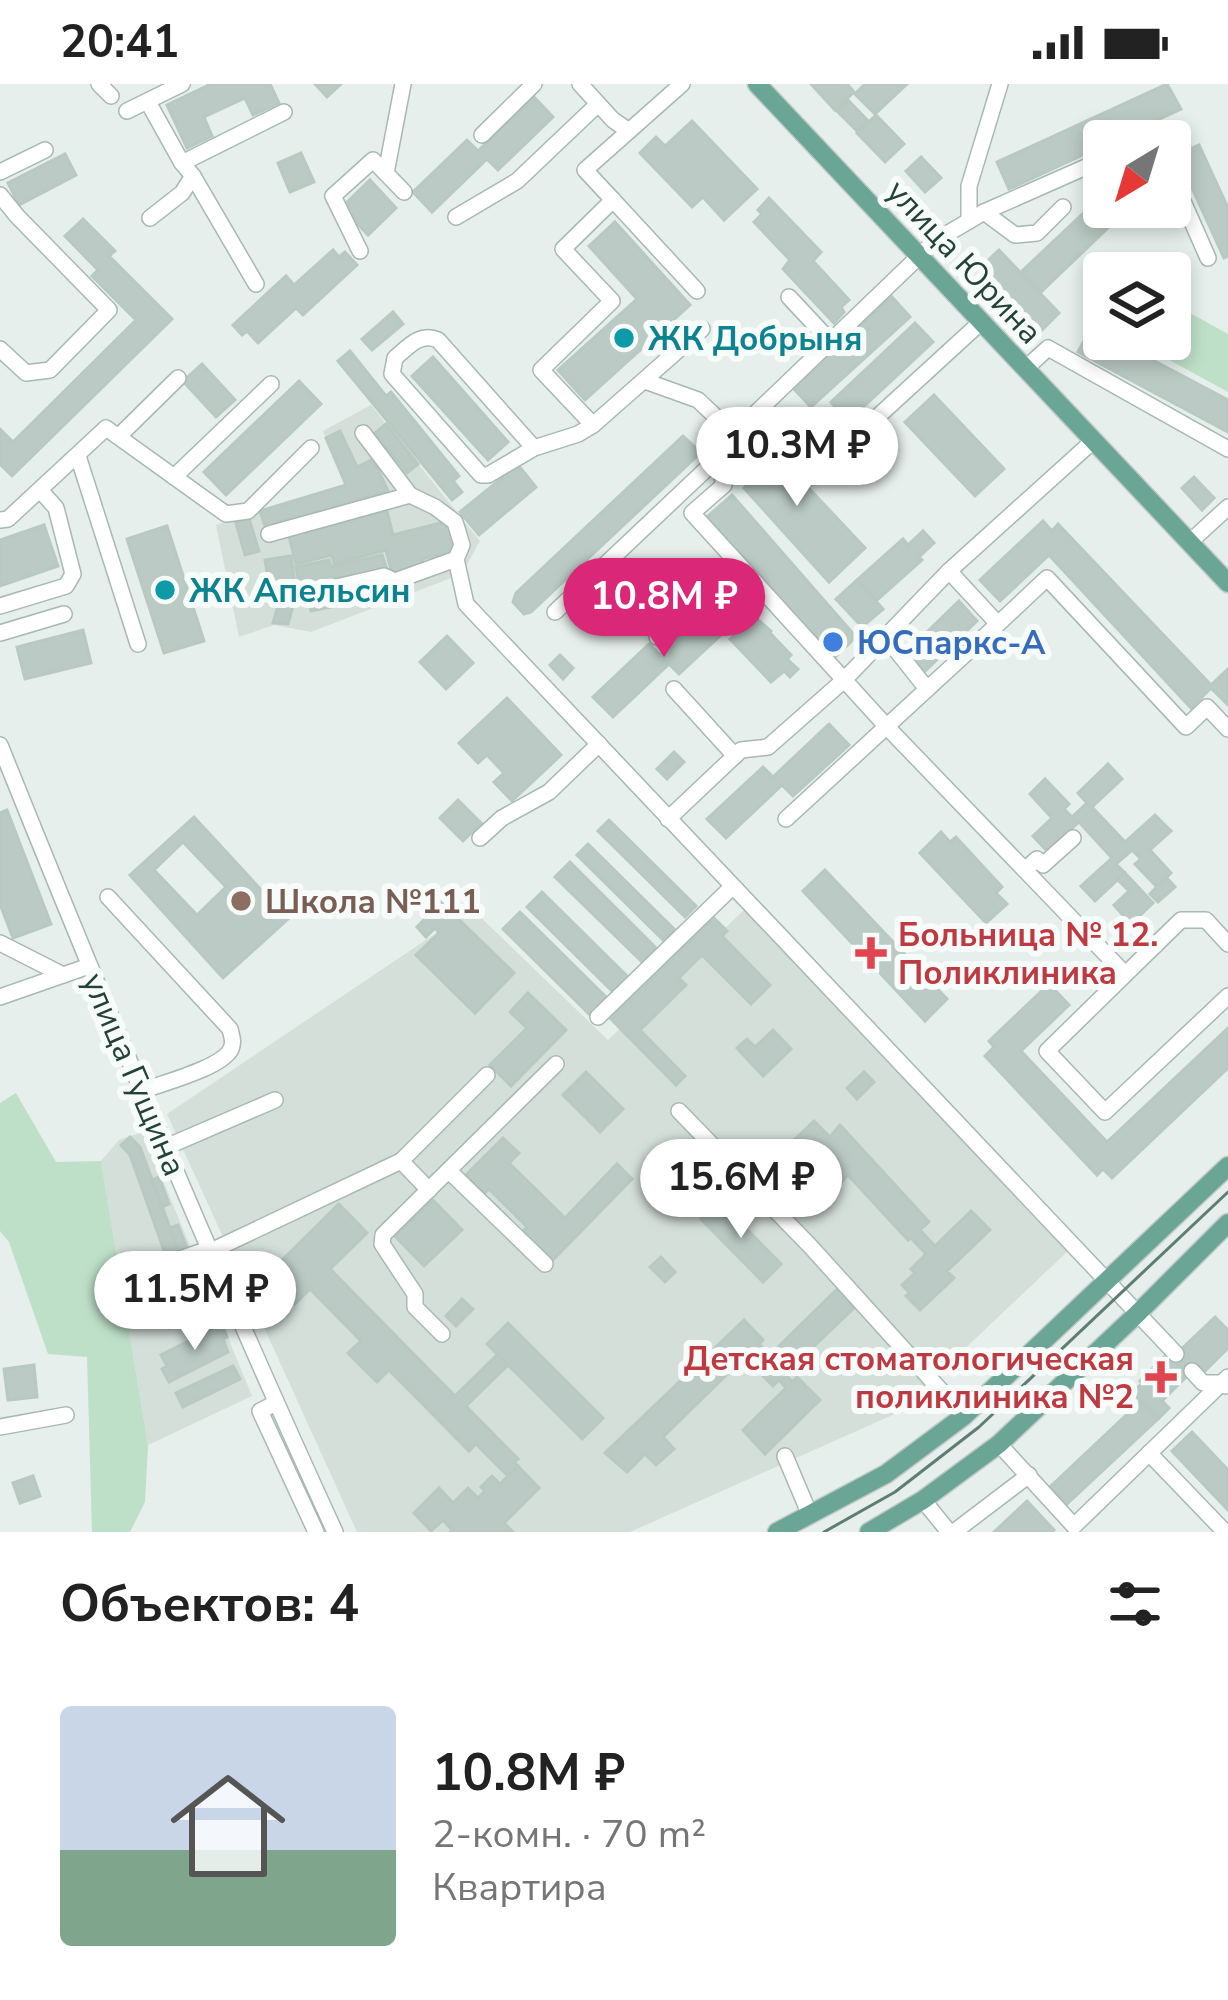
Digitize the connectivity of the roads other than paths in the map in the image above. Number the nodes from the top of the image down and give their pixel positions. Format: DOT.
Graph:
graph roads {
  1 [pos="182,84"];
  2 [pos="403,84"];
  3 [pos="534,84"];
  4 [pos="580,84"];
  5 [pos="682,84"];
  6 [pos="757,84"];
  7 [pos="1000,84"];
  8 [pos="148,102"];
  9 [pos="598,104"];
  10 [pos="127,111"];
  11 [pos="284,112"];
  12 [pos="628,131"];
  13 [pos="482,134"];
  14 [pos="45,150"];
  15 [pos="1083,168"];
  16 [pos="188,169"];
  17 [pos="0,172"];
  18 [pos="386,173"];
  19 [pos="404,192"];
  20 [pos="0,196"];
  21 [pos="613,200"];
  22 [pos="1063,208"];
  23 [pos="976,216"];
  24 [pos="455,217"];
  25 [pos="150,218"];
  26 [pos="1191,220"];
  27 [pos="360,250"];
  28 [pos="920,257"];
  29 [pos="1208,258"];
  30 [pos="256,284"];
  31 [pos="697,291"];
  32 [pos="789,297"];
  33 [pos="981,322"];
  34 [pos="702,329"];
  35 [pos="831,342"];
  36 [pos="0,349"];
  37 [pos="1025,369"];
  38 [pos="178,378"];
  39 [pos="645,381"];
  40 [pos="271,384"];
  41 [pos="874,420"];
  42 [pos="593,425"];
  43 [pos="363,433"];
  44 [pos="734,434"];
  45 [pos="119,436"];
  46 [pos="1094,442"];
  47 [pos="311,448"];
  48 [pos="534,448"];
  49 [pos="1228,449"];
  50 [pos="78,456"];
  51 [pos="718,458"];
  52 [pos="174,477"];
  53 [pos="40,490"];
  54 [pos="410,495"];
  55 [pos="1228,507"];
  56 [pos="0,520"];
  57 [pos="269,534"];
  58 [pos="1190,542"];
  59 [pos="456,559"];
  60 [pos="736,562"];
  61 [pos="949,571"];
  62 [pos="1228,583"];
  63 [pos="306,594"];
  64 [pos="0,607"];
  65 [pos="556,612"];
  66 [pos="64,614"];
  67 [pos="998,624"];
  68 [pos="0,634"];
  69 [pos="885,635"];
  70 [pos="657,637"];
  71 [pos="139,644"];
  72 [pos="843,680"];
  73 [pos="674,688"];
  74 [pos="927,689"];
  75 [pos="888,728"];
  76 [pos="1228,729"];
  77 [pos="599,744"];
  78 [pos="0,745"];
  79 [pos="735,756"];
  80 [pos="6,776"];
  81 [pos="668,818"];
  82 [pos="787,819"];
  83 [pos="480,838"];
  84 [pos="1073,838"];
  85 [pos="1025,870"];
  86 [pos="732,887"];
  87 [pos="109,897"];
  88 [pos="0,944"];
  89 [pos="1228,944"];
  90 [pos="89,966"];
  91 [pos="1126,974"];
  92 [pos="62,975"];
  93 [pos="1228,996"];
  94 [pos="0,997"];
  95 [pos="598,1017"];
  96 [pos="556,1064"];
  97 [pos="487,1076"];
  98 [pos="142,1090"];
  99 [pos="275,1100"];
  100 [pos="679,1111"];
  101 [pos="166,1147"];
  102 [pos="400,1161"];
  103 [pos="1228,1166"];
  104 [pos="449,1171"];
  105 [pos="429,1190"];
  106 [pos="1228,1223"];
  107 [pos="211,1251"];
  108 [pos="545,1264"];
  109 [pos="148,1270"];
  110 [pos="1106,1282"];
  111 [pos="1137,1314"];
  112 [pos="442,1334"];
  113 [pos="1176,1354"];
  114 [pos="1192,1371"];
  115 [pos="1226,1383"];
  116 [pos="263,1404"];
  117 [pos="66,1415"];
  118 [pos="964,1416"];
  119 [pos="0,1426"];
  120 [pos="999,1444"];
  121 [pos="1149,1453"];
  122 [pos="785,1456"];
  123 [pos="1029,1475"];
  124 [pos="923,1500"];
  125 [pos="810,1515"];
  126 [pos="1076,1529"];
  127 [pos="316,1532"];
  128 [pos="335,1532"];
  129 [pos="776,1532"];
  130 [pos="869,1532"];
  131 [pos="951,1532"];
  132 [pos="1226,1532"];
  1 -- 8 [label="street"];
  2 -- 18 [label="street"];
  3 -- 13 [label="street"];
  4 -- 9 [label="street"];
  5 -- 12 [label="street"];
  6 -- 28 [label="main road, улица Юрина"];
  7 -- 23 [label="street"];
  8 -- 10 [label="street"];
  8 -- 16 [label="street"];
  9 -- 12 [label="street"];
  9 -- 24 [label="street"];
  11 -- 16 [label="street"];
  12 -- 21 [label="street"];
  14 -- 17 [label="street"];
  15 -- 23 [label="street"];
  16 -- 25 [label="street"];
  16 -- 30 [label="street"];
  18 -- 19 [label="street"];
  18 -- 27 [label="street"];
  20 -- 36 [label="street"];
  21 -- 31 [label="street"];
  21 -- 42 [label="street"];
  22 -- 23 [label="street"];
  23 -- 28 [label="street"];
  26 -- 29 [label="street"];
  28 -- 33 [label="main road, улица Юрина"];
  28 -- 35 [label="street"];
  32 -- 35 [label="street"];
  33 -- 37 [label="main road, улица Юрина"];
  33 -- 41 [label="street"];
  34 -- 39 [label="street"];
  35 -- 44 [label="street"];
  37 -- 46 [label="main road, улица Юрина"];
  37 -- 49 [label="street"];
  38 -- 45 [label="street"];
  39 -- 42 [label="street"];
  39 -- 44 [label="street"];
  40 -- 52 [label="street"];
  42 -- 48 [label="street"];
  43 -- 54 [label="street"];
  44 -- 51 [label="street"];
  45 -- 50 [label="street"];
  45 -- 52 [label="street"];
  46 -- 58 [label="main road, улица Юрина"];
  46 -- 61 [label="street"];
  47 -- 52 [label="street"];
  48 -- 48 [label="street"];
  50 -- 53 [label="street"];
  50 -- 71 [label="street"];
  51 -- 60 [label="street"];
  51 -- 65 [label="street"];
  53 -- 56 [label="street"];
  53 -- 64 [label="street"];
  54 -- 57 [label="street"];
  54 -- 59 [label="street"];
  55 -- 58 [label="street"];
  58 -- 62 [label="main road, улица Юрина"];
  59 -- 63 [label="street"];
  59 -- 77 [label="street"];
  60 -- 70 [label="street"];
  60 -- 72 [label="street"];
  61 -- 67 [label="street"];
  61 -- 69 [label="street"];
  66 -- 68 [label="street"];
  67 -- 74 [label="street"];
  67 -- 76 [label="street"];
  69 -- 72 [label="street"];
  69 -- 74 [label="street"];
  72 -- 75 [label="street"];
  72 -- 79 [label="street"];
  73 -- 79 [label="street"];
  74 -- 75 [label="street"];
  75 -- 82 [label="street"];
  75 -- 85 [label="street"];
  77 -- 81 [label="street"];
  77 -- 83 [label="street"];
  78 -- 80 [label="street, улица Гущина"];
  79 -- 81 [label="street"];
  80 -- 90 [label="street, улица Гущина"];
  81 -- 86 [label="street"];
  84 -- 85 [label="street"];
  85 -- 91 [label="street"];
  86 -- 95 [label="street"];
  86 -- 110 [label="street"];
  87 -- 98 [label="street"];
  88 -- 92 [label="street"];
  89 -- 91 [label="street"];
  90 -- 92 [label="street"];
  90 -- 98 [label="street, улица Гущина"];
  91 -- 93 [label="street"];
  92 -- 94 [label="street"];
  96 -- 104 [label="street"];
  97 -- 102 [label="street"];
  98 -- 101 [label="street, улица Гущина"];
  99 -- 101 [label="street"];
  100 -- 118 [label="street"];
  101 -- 107 [label="street, улица Гущина"];
  102 -- 105 [label="street"];
  102 -- 107 [label="street"];
  103 -- 110 [label="main road"];
  104 -- 105 [label="street"];
  104 -- 108 [label="street"];
  105 -- 112 [label="street"];
  106 -- 111 [label="main road"];
  107 -- 109 [label="street"];
  107 -- 116 [label="street, улица Гущина"];
  110 -- 111 [label="street"];
  110 -- 118 [label="main road"];
  111 -- 113 [label="street"];
  111 -- 120 [label="main road"];
  114 -- 115 [label="street"];
  115 -- 121 [label="street"];
  116 -- 127 [label="street"];
  116 -- 128 [label="street, улица Гущина"];
  117 -- 119 [label="street"];
  118 -- 125 [label="main road"];
  120 -- 123 [label="street"];
  120 -- 124 [label="main road"];
  121 -- 126 [label="street"];
  121 -- 132 [label="street"];
  122 -- 125 [label="street"];
  123 -- 126 [label="street"];
  123 -- 131 [label="street"];
  124 -- 130 [label="main road"];
  124 -- 131 [label="street"];
  125 -- 129 [label="main road"];
}
